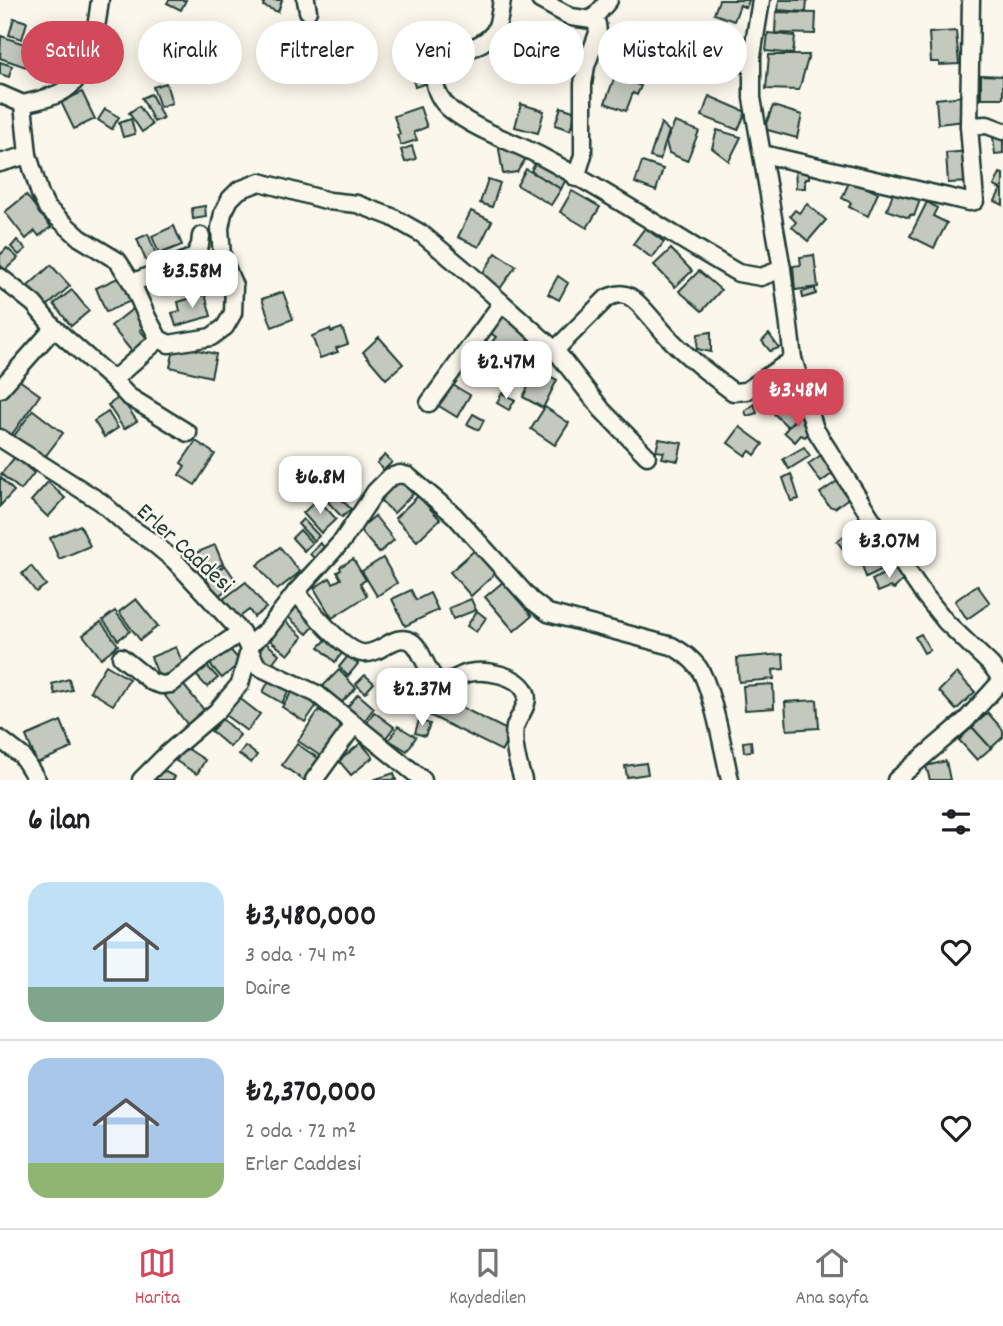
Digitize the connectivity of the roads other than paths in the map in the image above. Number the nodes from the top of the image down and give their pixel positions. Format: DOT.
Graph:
graph roads {
  1 [pos="100,0"];
  2 [pos="502,0"];
  3 [pos="540,0"];
  4 [pos="609,0"];
  5 [pos="761,0"];
  6 [pos="971,0"];
  7 [pos="592,20"];
  8 [pos="0,94"];
  9 [pos="23,104"];
  10 [pos="969,126"];
  11 [pos="1003,131"];
  12 [pos="763,153"];
  13 [pos="28,155"];
  14 [pos="0,163"];
  15 [pos="576,177"];
  16 [pos="201,236"];
  17 [pos="782,269"];
  18 [pos="0,276"];
  19 [pos="132,283"];
  20 [pos="502,303"];
  21 [pos="54,328"];
  22 [pos="159,339"];
  23 [pos="555,349"];
  24 [pos="793,359"];
  25 [pos="113,380"];
  26 [pos="0,388"];
  27 [pos="429,402"];
  28 [pos="188,433"];
  29 [pos="0,438"];
  30 [pos="647,456"];
  31 [pos="296,592"];
  32 [pos="241,632"];
  33 [pos="249,649"];
  34 [pos="121,657"];
  35 [pos="1003,680"];
  36 [pos="354,725"];
  37 [pos="0,739"];
  38 [pos="37,780"];
  39 [pos="142,780"];
  40 [pos="314,780"];
  41 [pos="424,780"];
  42 [pos="523,780"];
  43 [pos="730,780"];
  44 [pos="896,780"];
  1 -- 9 [label="street"];
  2 -- 15 [label="street"];
  3 -- 7 [label="street"];
  4 -- 7 [label="street"];
  5 -- 12 [label="street"];
  6 -- 10 [label="street"];
  7 -- 15 [label="street"];
  8 -- 9 [label="street"];
  9 -- 13 [label="street"];
  10 -- 11 [label="street"];
  10 -- 12 [label="street"];
  12 -- 17 [label="street"];
  13 -- 14 [label="street"];
  13 -- 19 [label="street"];
  15 -- 17 [label="street"];
  16 -- 19 [label="street"];
  17 -- 24 [label="street"];
  18 -- 21 [label="street"];
  19 -- 22 [label="street"];
  20 -- 22 [label="street"];
  20 -- 23 [label="street"];
  20 -- 27 [label="street"];
  21 -- 25 [label="street"];
  21 -- 26 [label="street"];
  22 -- 25 [label="street"];
  23 -- 24 [label="street"];
  23 -- 30 [label="street"];
  24 -- 35 [label="street"];
  25 -- 28 [label="street"];
  29 -- 32 [label="street, Erler Caddesi"];
  31 -- 33 [label="street"];
  31 -- 42 [label="street"];
  31 -- 43 [label="street"];
  32 -- 33 [label="street, Erler Caddesi"];
  32 -- 34 [label="street"];
  33 -- 36 [label="street, Erler Caddesi"];
  33 -- 39 [label="street"];
  35 -- 44 [label="street"];
  36 -- 40 [label="street"];
  36 -- 41 [label="street, Erler Caddesi"];
  37 -- 38 [label="street"];
}
